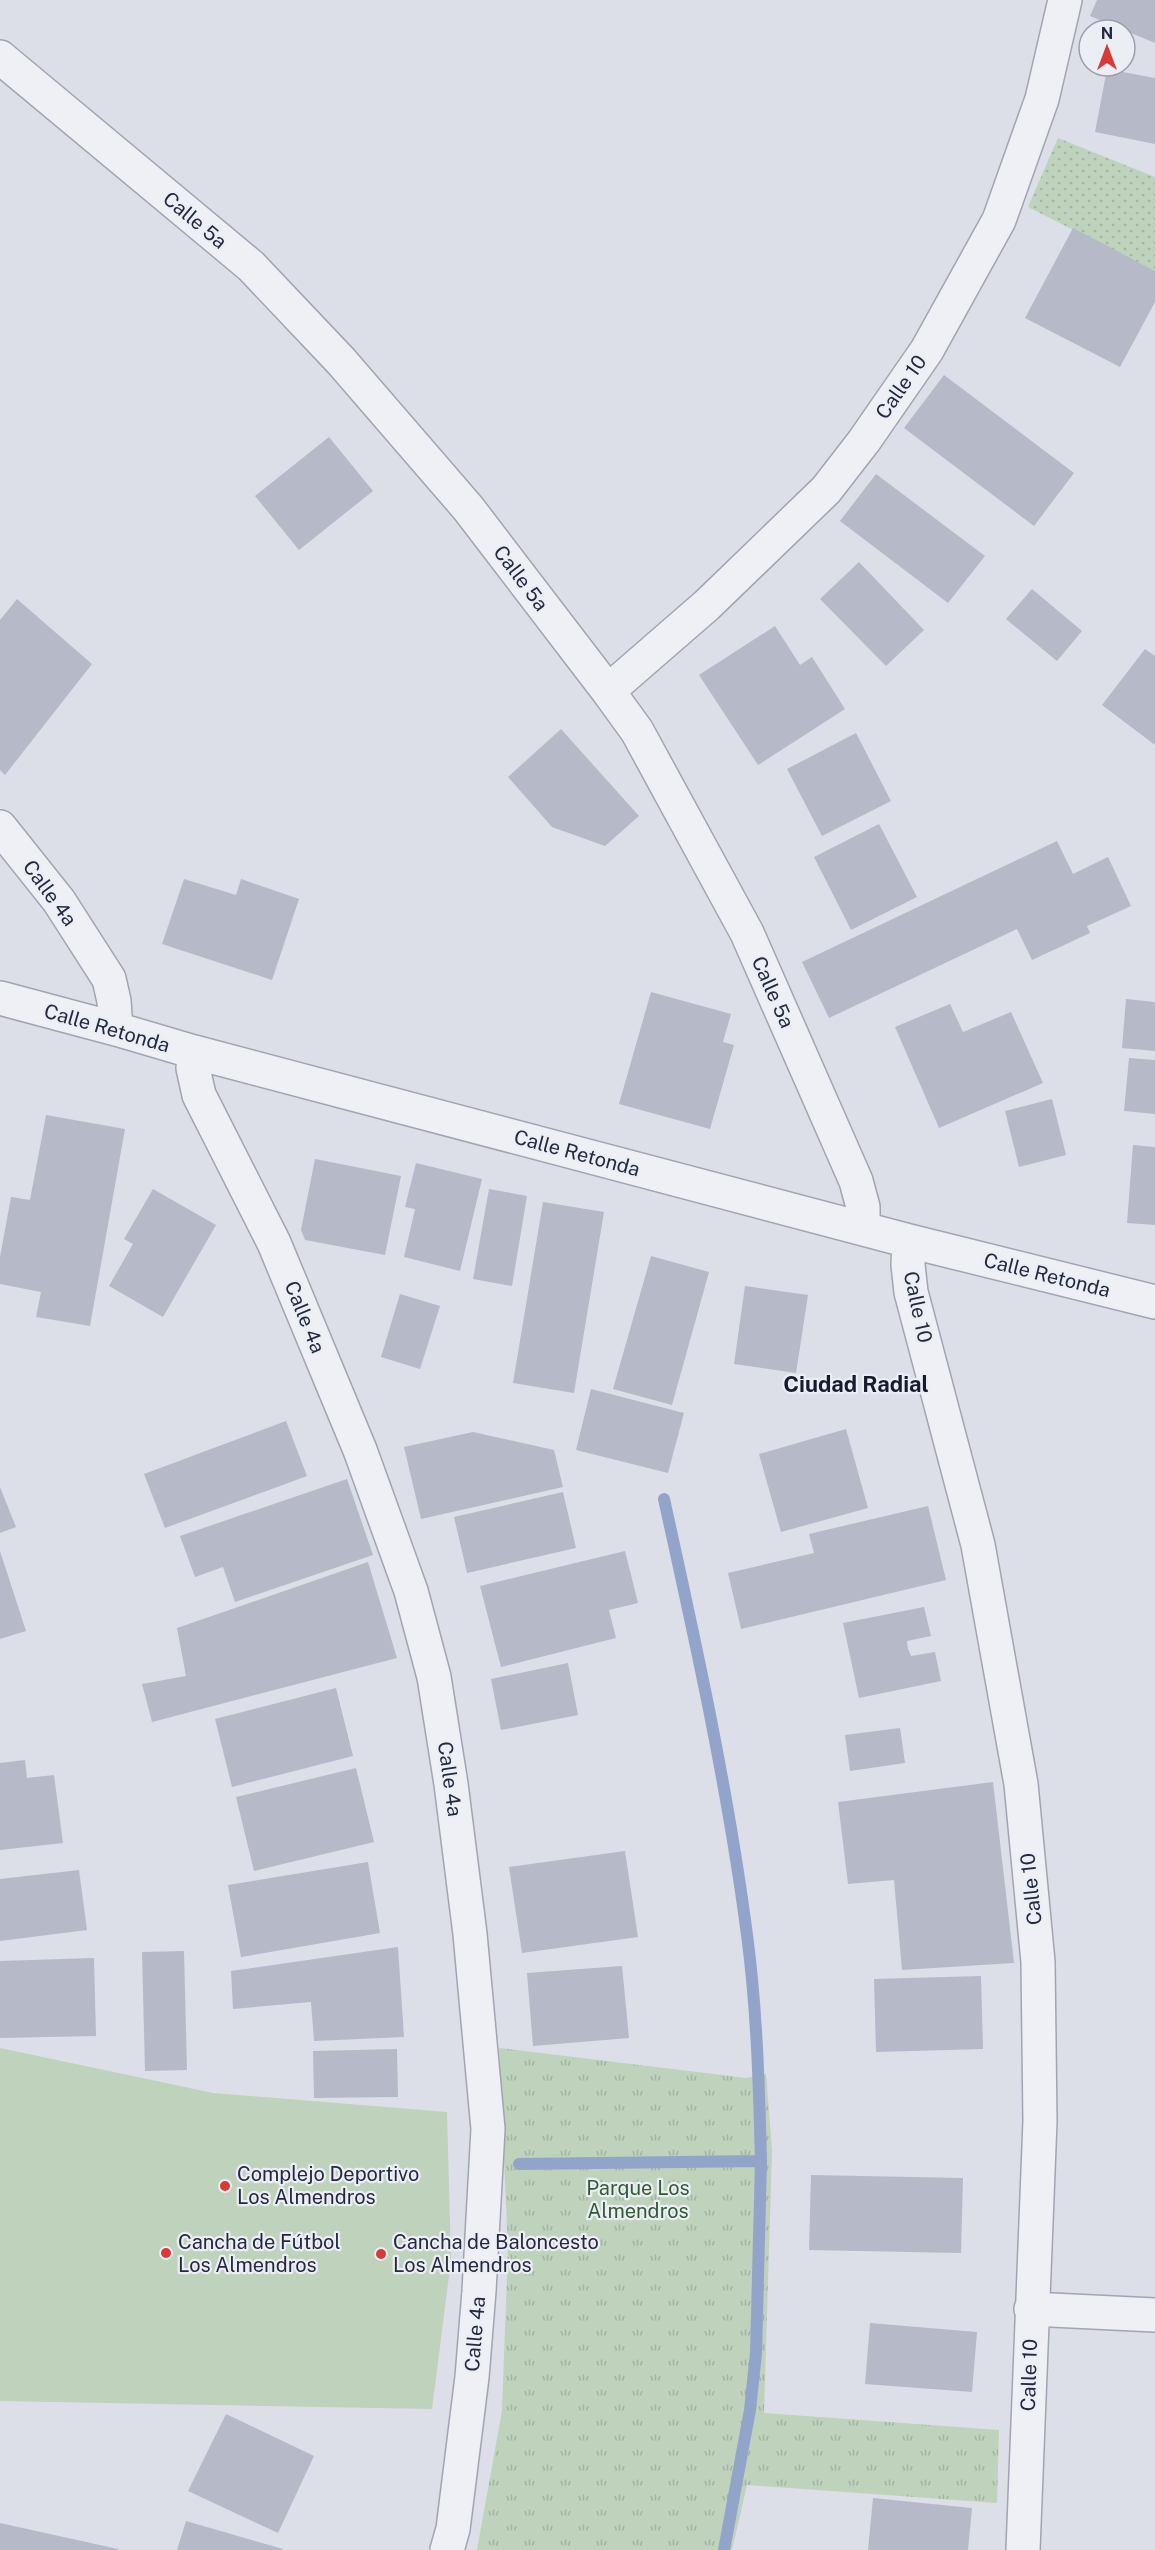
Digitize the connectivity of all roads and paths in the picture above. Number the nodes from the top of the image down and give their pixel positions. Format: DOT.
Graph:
graph roads {
  1 [pos="1065,0"];
  2 [pos="0,57"];
  3 [pos="608,691"];
  4 [pos="0,827"];
  5 [pos="0,998"];
  6 [pos="116,1029"];
  7 [pos="194,1052"];
  8 [pos="863,1227"];
  9 [pos="909,1241"];
  10 [pos="1155,1302"];
  11 [pos="1031,2309"];
  12 [pos="1155,2315"];
  13 [pos="447,2550"];
  14 [pos="1023,2550"];
  1 -- 3 [label="street, Calle 10"];
  2 -- 3 [label="street, Calle 5a"];
  3 -- 8 [label="street, Calle 5a"];
  4 -- 6 [label="street, Calle 4a"];
  5 -- 6 [label="street, Calle Retonda"];
  6 -- 7 [label="street, Calle Retonda"];
  7 -- 8 [label="street, Calle Retonda"];
  7 -- 13 [label="street, Calle 4a"];
  8 -- 9 [label="street, Calle Retonda"];
  9 -- 10 [label="street, Calle Retonda"];
  9 -- 11 [label="street, Calle 10"];
  11 -- 12 [label="street"];
  11 -- 14 [label="street, Calle 10"];
}
